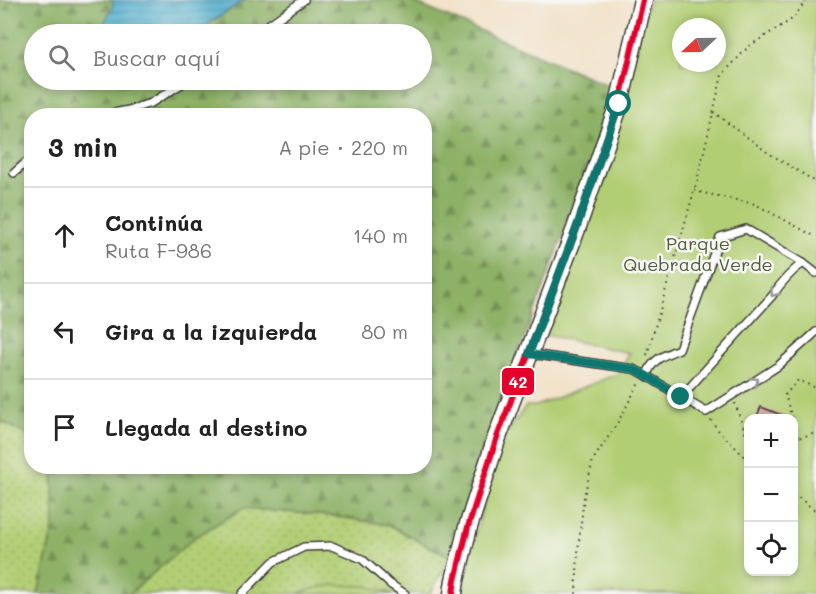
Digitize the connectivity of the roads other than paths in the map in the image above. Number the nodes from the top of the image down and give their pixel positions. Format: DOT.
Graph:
graph roads {
  1 [pos="304,0"];
  2 [pos="644,0"];
  3 [pos="269,24"];
  4 [pos="172,90"];
  5 [pos="135,108"];
  6 [pos="24,164"];
  7 [pos="14,173"];
  8 [pos="803,263"];
  9 [pos="816,273"];
  10 [pos="816,332"];
  11 [pos="529,354"];
  12 [pos="645,374"];
  13 [pos="681,397"];
  14 [pos="242,594"];
  15 [pos="405,594"];
  16 [pos="453,594"];
  1 -- 3 [label="lane"];
  2 -- 11 [label="main road"];
  4 -- 5 [label="lane"];
  6 -- 7 [label="lane"];
  8 -- 9 [label="lane"];
  8 -- 12 [label="lane"];
  8 -- 13 [label="lane, one-way"];
  13 -- 10 [label="lane, one-way"];
  11 -- 12 [label="lane"];
  11 -- 16 [label="main road"];
  12 -- 13 [label="lane"];
  14 -- 15 [label="lane"];
}
